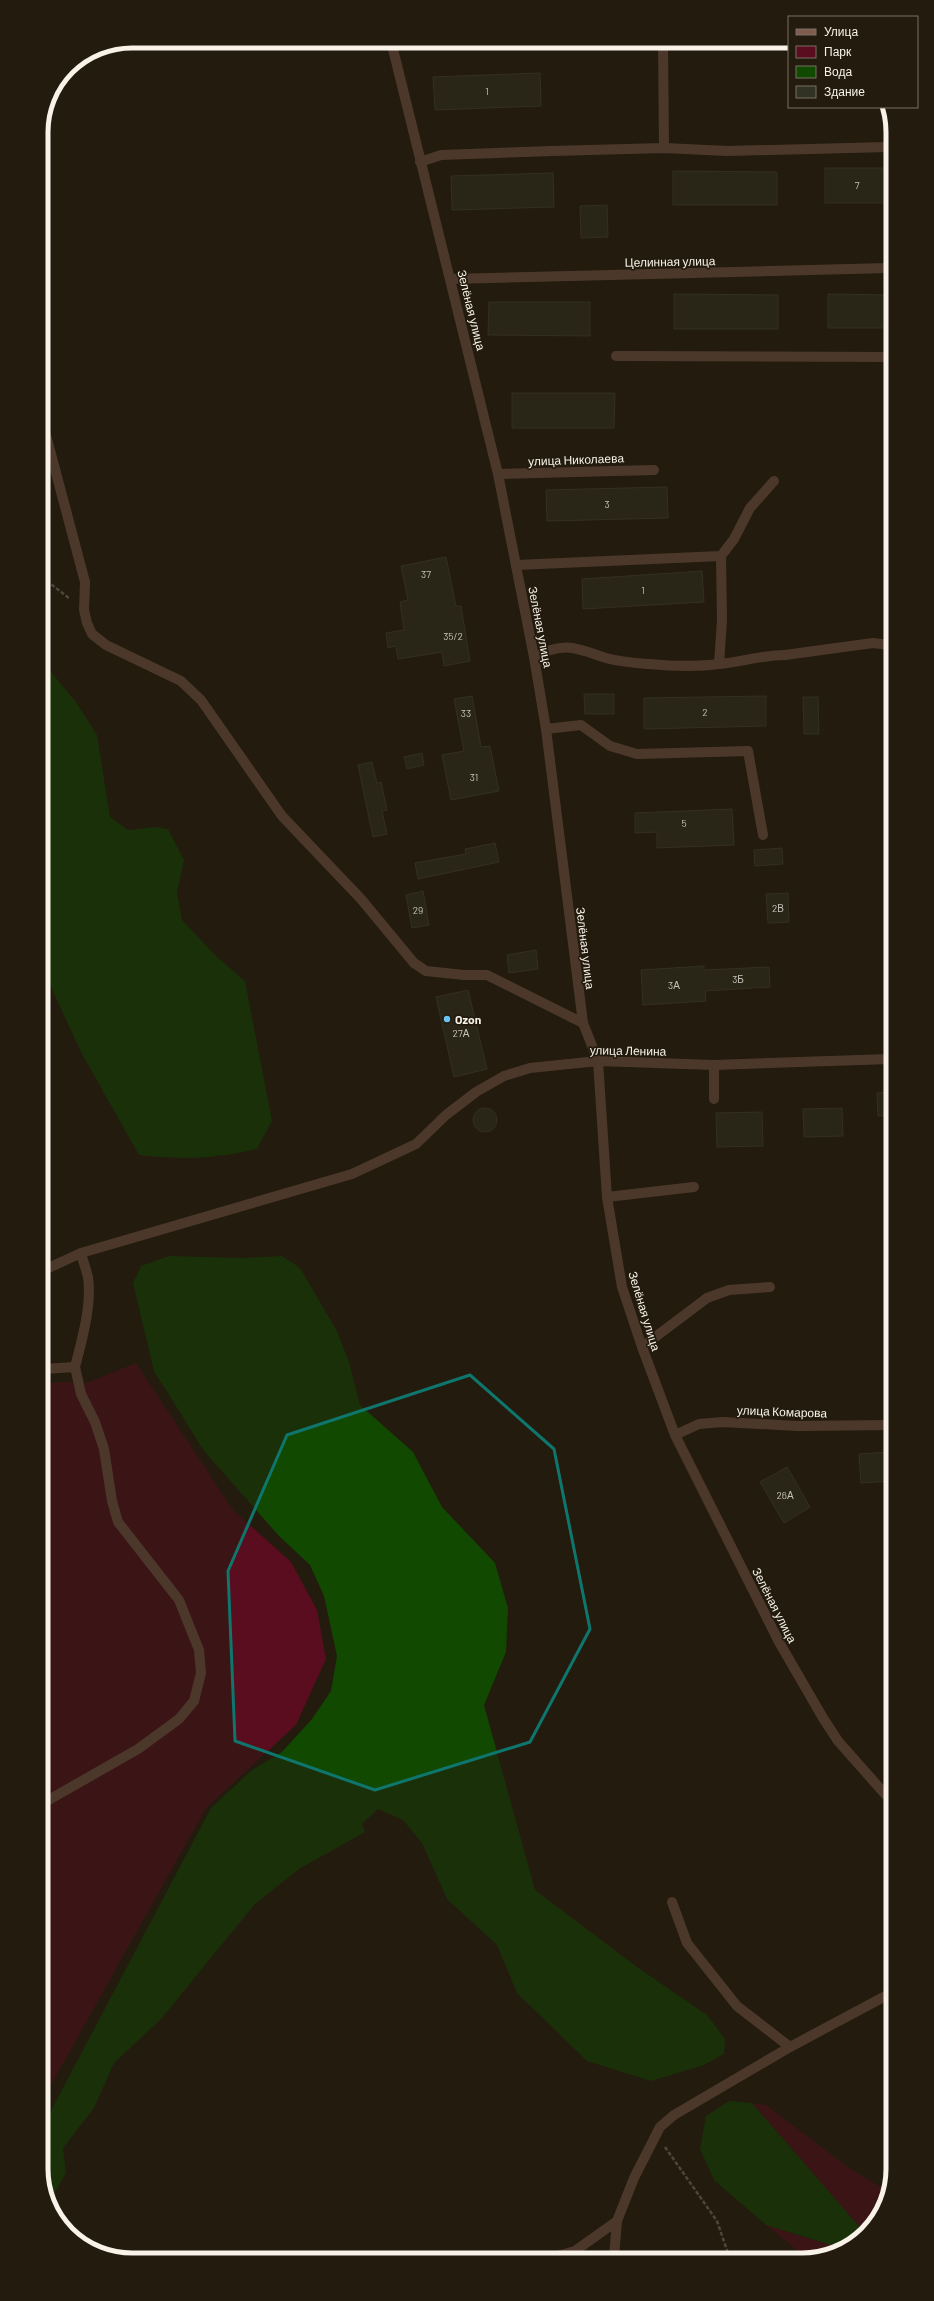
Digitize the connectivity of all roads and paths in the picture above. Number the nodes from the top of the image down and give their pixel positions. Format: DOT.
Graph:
graph roads {
  1 [pos="393,48"];
  2 [pos="663,48"];
  3 [pos="886,147"];
  4 [pos="664,148"];
  5 [pos="420,162"];
  6 [pos="886,268"];
  7 [pos="451,279"];
  8 [pos="616,356"];
  9 [pos="886,358"];
  10 [pos="48,443"];
  11 [pos="654,470"];
  12 [pos="498,474"];
  13 [pos="774,481"];
  14 [pos="721,556"];
  15 [pos="516,565"];
  16 [pos="48,582"];
  17 [pos="84,610"];
  18 [pos="886,645"];
  19 [pos="534,657"];
  20 [pos="719,664"];
  21 [pos="546,729"];
  22 [pos="763,835"];
  23 [pos="583,1023"];
  24 [pos="886,1059"];
  25 [pos="598,1061"];
  26 [pos="714,1065"];
  27 [pos="714,1099"];
  28 [pos="694,1187"];
  29 [pos="607,1197"];
  30 [pos="81,1253"];
  31 [pos="48,1268"];
  32 [pos="770,1286"];
  33 [pos="642,1347"];
  34 [pos="75,1367"];
  35 [pos="48,1369"];
  36 [pos="886,1425"];
  37 [pos="675,1434"];
  38 [pos="886,1795"];
  39 [pos="48,1800"];
  40 [pos="672,1902"];
  41 [pos="886,1996"];
  42 [pos="790,2047"];
  43 [pos="660,2127"];
  44 [pos="617,2221"];
  45 [pos="568,2253"];
  46 [pos="614,2253"];
  47 [pos="728,2253"];
  1 -- 5 [label="street, Зелёная улица"];
  2 -- 4 [label="street"];
  3 -- 4 [label="street"];
  4 -- 5 [label="street"];
  5 -- 7 [label="street, Зелёная улица"];
  6 -- 7 [label="street, Целинная улица"];
  7 -- 12 [label="street, Зелёная улица"];
  8 -- 9 [label="street"];
  10 -- 17 [label="street"];
  11 -- 12 [label="street, улица Николаева"];
  12 -- 15 [label="street, Зелёная улица"];
  13 -- 14 [label="street"];
  14 -- 15 [label="street"];
  14 -- 20 [label="street"];
  15 -- 19 [label="street, Зелёная улица"];
  16 -- 17 [label="path"];
  17 -- 23 [label="street"];
  18 -- 20 [label="street"];
  19 -- 20 [label="street"];
  19 -- 21 [label="street, Зелёная улица"];
  21 -- 22 [label="street"];
  21 -- 23 [label="street, Зелёная улица"];
  23 -- 25 [label="street, Зелёная улица"];
  24 -- 26 [label="street, улица Ленина"];
  25 -- 26 [label="street, улица Ленина"];
  25 -- 29 [label="street, Зелёная улица"];
  25 -- 30 [label="street, улица Ленина"];
  26 -- 27 [label="street"];
  28 -- 29 [label="street"];
  29 -- 33 [label="street, Зелёная улица"];
  30 -- 31 [label="street, улица Ленина"];
  30 -- 34 [label="street"];
  32 -- 33 [label="street"];
  33 -- 37 [label="street, Зелёная улица"];
  34 -- 35 [label="street"];
  34 -- 39 [label="street"];
  36 -- 37 [label="street, улица Комарова"];
  37 -- 38 [label="street, Зелёная улица"];
  40 -- 42 [label="street"];
  41 -- 42 [label="street"];
  42 -- 43 [label="street"];
  43 -- 44 [label="street"];
  43 -- 47 [label="path"];
  44 -- 45 [label="street"];
  44 -- 46 [label="street"];
}
